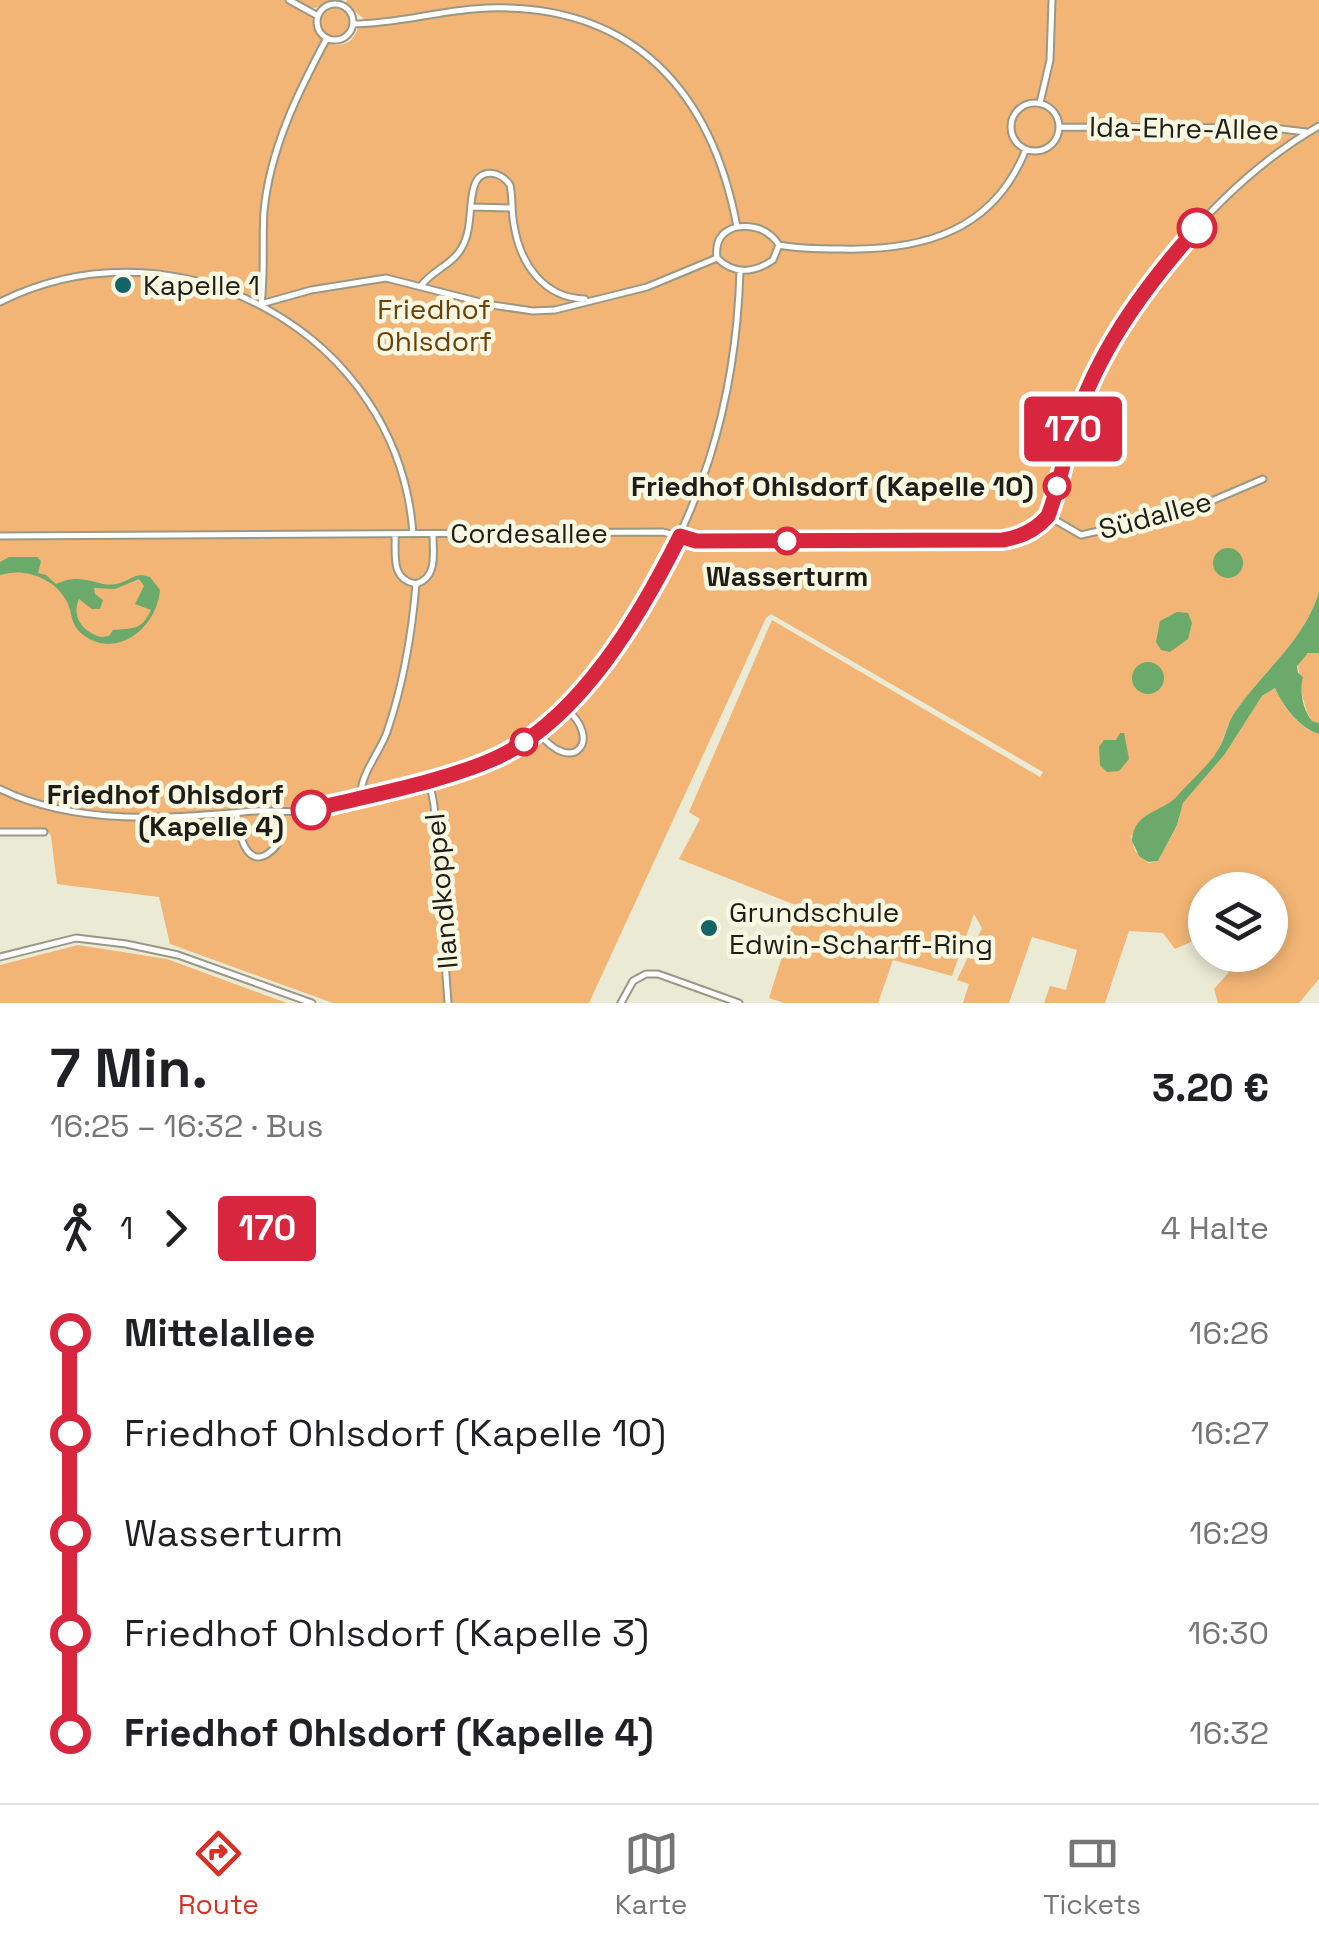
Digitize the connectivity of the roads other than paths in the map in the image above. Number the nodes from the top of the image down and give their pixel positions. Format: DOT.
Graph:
graph roads {
  1 [pos="289,0"];
  2 [pos="1052,0"];
  3 [pos="318,16"];
  4 [pos="353,24"];
  5 [pos="326,38"];
  6 [pos="1040,103"];
  7 [pos="1060,126"];
  8 [pos="1319,126"];
  9 [pos="1308,133"];
  10 [pos="1026,149"];
  11 [pos="473,207"];
  12 [pos="512,208"];
  13 [pos="737,226"];
  14 [pos="779,244"];
  15 [pos="717,258"];
  16 [pos="740,271"];
  17 [pos="421,286"];
  18 [pos="593,300"];
  19 [pos="0,302"];
  20 [pos="261,304"];
  21 [pos="1263,478"];
  22 [pos="1048,516"];
  23 [pos="395,534"];
  24 [pos="414,534"];
  25 [pos="433,534"];
  26 [pos="0,536"];
  27 [pos="680,536"];
  28 [pos="416,584"];
  29 [pos="565,708"];
  30 [pos="538,733"];
  31 [pos="429,779"];
  32 [pos="0,789"];
  33 [pos="361,797"];
  34 [pos="280,813"];
  35 [pos="237,814"];
  36 [pos="0,832"];
  37 [pos="44,832"];
  38 [pos="0,957"];
  39 [pos="312,1003"];
  40 [pos="448,1003"];
  41 [pos="621,1003"];
  42 [pos="739,1003"];
  1 -- 3 [label="street"];
  2 -- 6 [label="street"];
  3 -- 4 [label="street"];
  3 -- 5 [label="street"];
  4 -- 5 [label="street"];
  4 -- 13 [label="street"];
  5 -- 20 [label="street"];
  6 -- 7 [label="street"];
  6 -- 10 [label="street"];
  7 -- 9 [label="street, Ida-Ehre-Allee"];
  7 -- 10 [label="street"];
  8 -- 9 [label="street"];
  9 -- 22 [label="street"];
  10 -- 14 [label="street"];
  11 -- 12 [label="street"];
  11 -- 12 [label="street"];
  11 -- 17 [label="street"];
  12 -- 18 [label="street"];
  13 -- 14 [label="street"];
  13 -- 15 [label="street"];
  14 -- 16 [label="street"];
  15 -- 16 [label="street"];
  15 -- 18 [label="street"];
  16 -- 27 [label="street"];
  17 -- 18 [label="street"];
  17 -- 20 [label="street"];
  19 -- 20 [label="street"];
  20 -- 24 [label="street"];
  21 -- 22 [label="street, Südallee"];
  22 -- 27 [label="street, Cordesallee"];
  23 -- 24 [label="street, Cordesallee"];
  23 -- 26 [label="street, Cordesallee"];
  23 -- 28 [label="street"];
  24 -- 25 [label="street, Cordesallee"];
  25 -- 27 [label="street, Cordesallee"];
  25 -- 28 [label="street"];
  27 -- 29 [label="street"];
  28 -- 33 [label="street"];
  29 -- 30 [label="street"];
  29 -- 30 [label="street"];
  30 -- 31 [label="street"];
  31 -- 33 [label="street"];
  31 -- 40 [label="street, Ilandkoppel"];
  32 -- 35 [label="street"];
  33 -- 34 [label="street"];
  34 -- 35 [label="street"];
  34 -- 35 [label="street"];
  36 -- 37 [label="street"];
  38 -- 39 [label="street"];
  41 -- 42 [label="street"];
}
